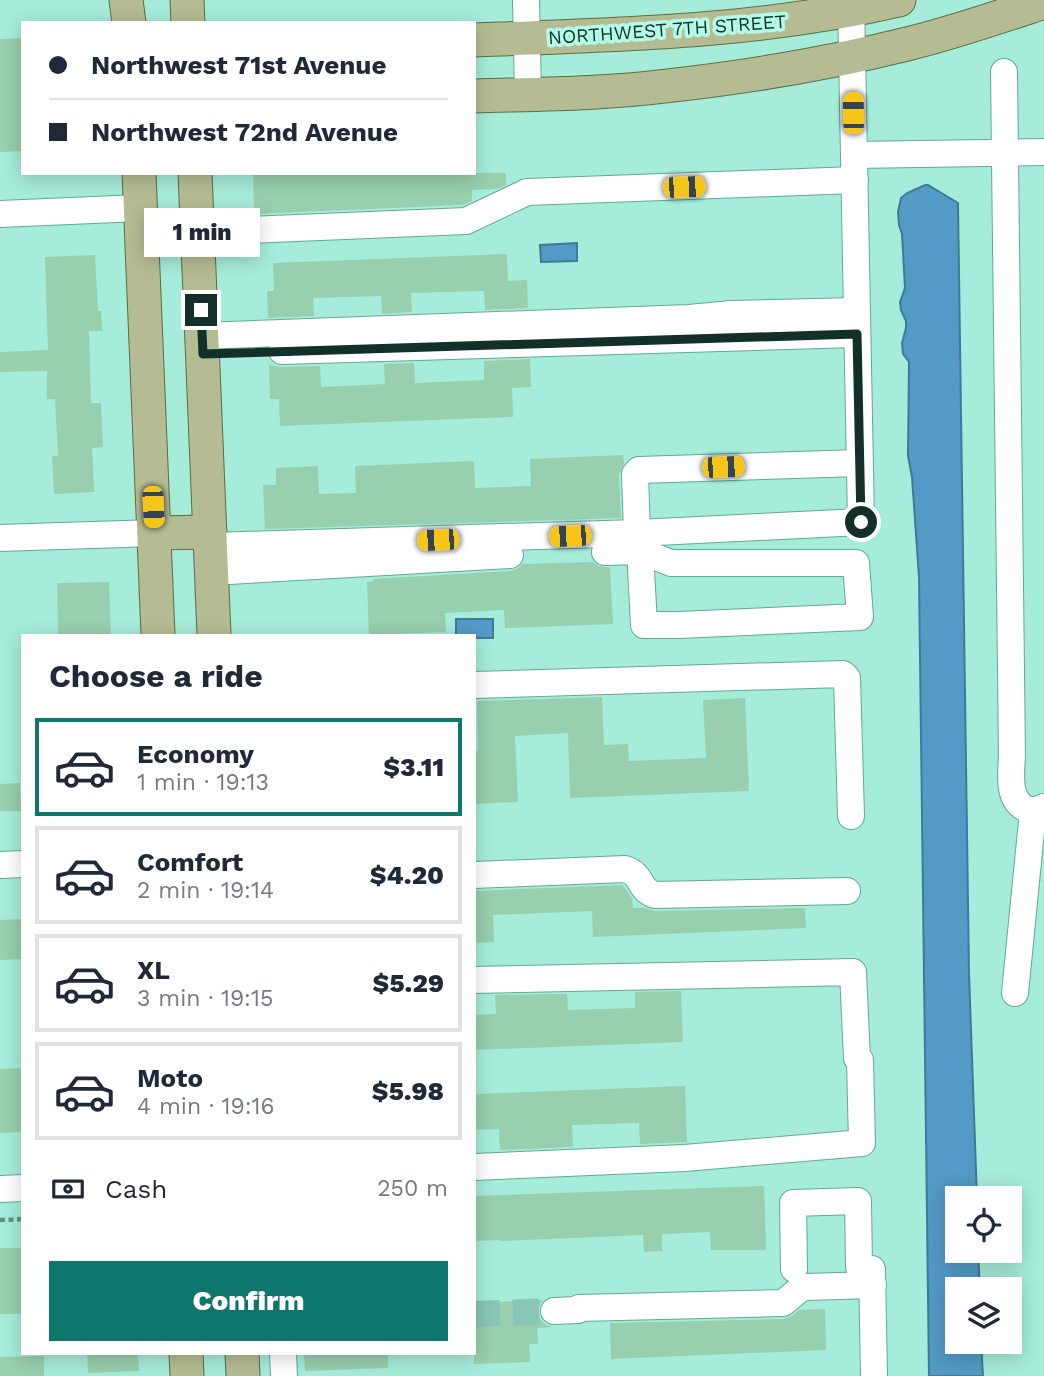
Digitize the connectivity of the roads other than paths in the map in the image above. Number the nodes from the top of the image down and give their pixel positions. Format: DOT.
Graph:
graph roads {
  1 [pos="126,0"];
  2 [pos="187,0"];
  3 [pos="526,0"];
  4 [pos="899,0"];
  5 [pos="1044,2"];
  6 [pos="851,5"];
  7 [pos="129,21"];
  8 [pos="188,21"];
  9 [pos="527,38"];
  10 [pos="476,40"];
  11 [pos="852,57"];
  12 [pos="1004,72"];
  13 [pos="528,94"];
  14 [pos="476,96"];
  15 [pos="1005,152"];
  16 [pos="1044,152"];
  17 [pos="854,167"];
  18 [pos="139,175"];
  19 [pos="195,175"];
  20 [pos="140,208"];
  21 [pos="0,214"];
  22 [pos="198,232"];
  23 [pos="857,323"];
  24 [pos="203,345"];
  25 [pos="860,463"];
  26 [pos="154,533"];
  27 [pos="0,538"];
  28 [pos="639,542"];
  29 [pos="211,550"];
  30 [pos="158,634"];
  31 [pos="214,634"];
  32 [pos="476,685"];
  33 [pos="1038,809"];
  34 [pos="851,816"];
  35 [pos="21,864"];
  36 [pos="0,865"];
  37 [pos="476,875"];
  38 [pos="847,891"];
  39 [pos="476,980"];
  40 [pos="1015,993"];
  41 [pos="476,1167"];
  42 [pos="21,1188"];
  43 [pos="0,1189"];
  44 [pos="794,1269"];
  45 [pos="872,1276"];
  46 [pos="570,1310"];
  47 [pos="186,1355"];
  48 [pos="242,1355"];
  49 [pos="284,1355"];
  50 [pos="187,1376"];
  51 [pos="243,1376"];
  52 [pos="284,1376"];
  53 [pos="874,1376"];
  1 -- 7 [label="main road"];
  2 -- 8 [label="main road"];
  3 -- 9 [label="street"];
  4 -- 6 [label="main road, NORTHWEST 7TH STREET"];
  5 -- 11 [label="main road"];
  6 -- 9 [label="main road, NORTHWEST 7TH STREET"];
  6 -- 11 [label="street"];
  9 -- 10 [label="main road, NORTHWEST 7TH STREET"];
  9 -- 13 [label="street"];
  11 -- 13 [label="main road"];
  11 -- 17 [label="street"];
  12 -- 15 [label="street"];
  13 -- 14 [label="main road"];
  15 -- 16 [label="street"];
  15 -- 17 [label="street"];
  15 -- 33 [label="street"];
  17 -- 22 [label="street"];
  17 -- 23 [label="street"];
  18 -- 20 [label="main road"];
  19 -- 22 [label="main road"];
  20 -- 21 [label="street"];
  20 -- 26 [label="main road"];
  22 -- 24 [label="main road"];
  23 -- 24 [label="street"];
  23 -- 25 [label="street"];
  24 -- 29 [label="main road"];
  25 -- 28 [label="street"];
  25 -- 28 [label="street"];
  26 -- 27 [label="street"];
  26 -- 29 [label="main road"];
  26 -- 30 [label="main road"];
  28 -- 28 [label="street"];
  28 -- 29 [label="street"];
  29 -- 31 [label="main road"];
  32 -- 34 [label="street"];
  33 -- 40 [label="street"];
  35 -- 36 [label="street"];
  37 -- 38 [label="street"];
  39 -- 41 [label="street"];
  42 -- 43 [label="street"];
  44 -- 45 [label="street"];
  45 -- 46 [label="street"];
  45 -- 53 [label="street"];
  47 -- 50 [label="main road"];
  48 -- 51 [label="main road"];
  49 -- 52 [label="street"];
}
